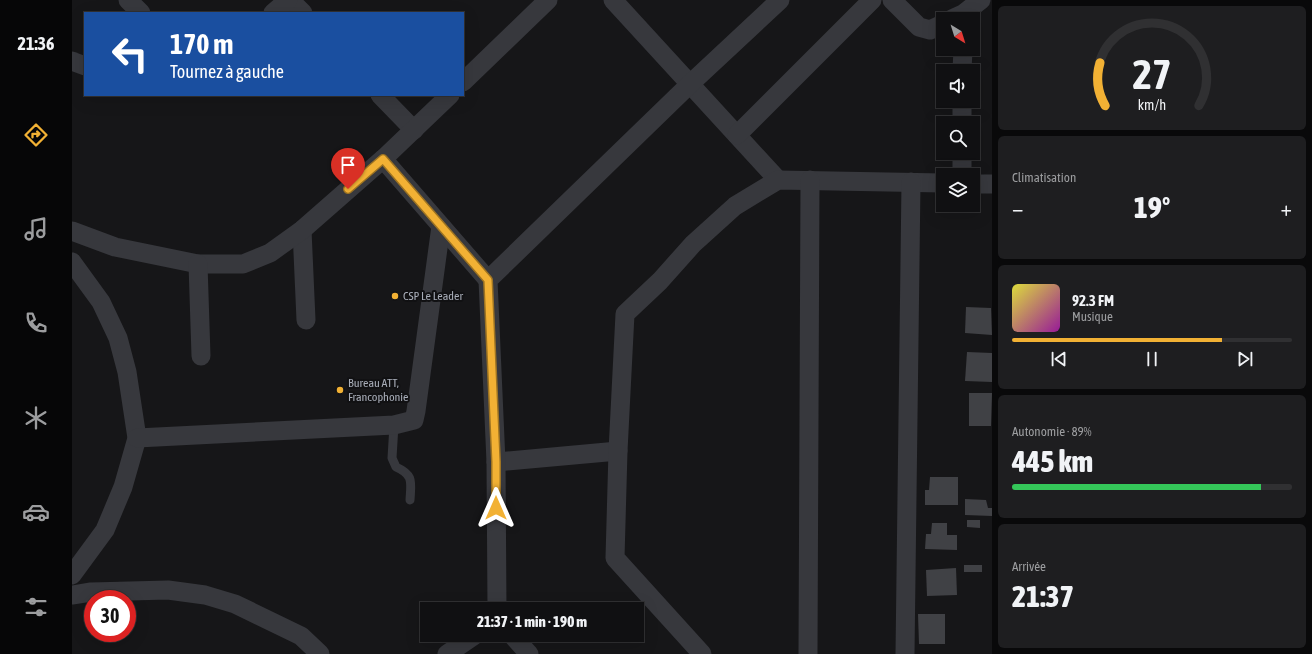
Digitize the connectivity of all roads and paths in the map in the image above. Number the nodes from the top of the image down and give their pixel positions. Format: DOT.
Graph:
graph roads {
  1 [pos="128,0"];
  2 [pos="289,0"];
  3 [pos="548,0"];
  4 [pos="613,0"];
  5 [pos="780,0"];
  6 [pos="872,0"];
  7 [pos="892,0"];
  8 [pos="981,0"];
  9 [pos="139,12"];
  10 [pos="274,12"];
  11 [pos="302,12"];
  12 [pos="965,12"];
  13 [pos="936,27"];
  14 [pos="72,61"];
  15 [pos="84,66"];
  16 [pos="464,81"];
  17 [pos="690,84"];
  18 [pos="381,96"];
  19 [pos="449,96"];
  20 [pos="414,130"];
  21 [pos="737,135"];
  22 [pos="383,159"];
  23 [pos="778,180"];
  24 [pos="810,180"];
  25 [pos="911,182"];
  26 [pos="936,183"];
  27 [pos="980,184"];
  28 [pos="992,184"];
  29 [pos="441,226"];
  30 [pos="302,230"];
  31 [pos="72,231"];
  32 [pos="72,262"];
  33 [pos="198,264"];
  34 [pos="488,280"];
  35 [pos="306,320"];
  36 [pos="201,356"];
  37 [pos="394,425"];
  38 [pos="137,438"];
  39 [pos="618,452"];
  40 [pos="496,462"];
  41 [pos="410,500"];
  42 [pos="72,575"];
  43 [pos="72,595"];
  44 [pos="497,602"];
  45 [pos="465,642"];
  46 [pos="518,642"];
  47 [pos="320,654"];
  48 [pos="447,654"];
  49 [pos="529,654"];
  50 [pos="702,654"];
  51 [pos="808,654"];
  52 [pos="905,654"];
  1 -- 9 [label="street"];
  2 -- 10 [label="street"];
  2 -- 11 [label="street"];
  3 -- 16 [label="street"];
  4 -- 17 [label="street"];
  5 -- 17 [label="street"];
  6 -- 21 [label="street"];
  7 -- 13 [label="street"];
  8 -- 12 [label="street"];
  14 -- 15 [label="street"];
  17 -- 21 [label="street"];
  17 -- 34 [label="street"];
  18 -- 20 [label="street"];
  19 -- 20 [label="street"];
  20 -- 22 [label="street"];
  21 -- 23 [label="street"];
  22 -- 29 [label="street"];
  22 -- 30 [label="street"];
  23 -- 24 [label="street"];
  23 -- 39 [label="street"];
  24 -- 25 [label="street"];
  24 -- 51 [label="street"];
  25 -- 26 [label="street"];
  25 -- 52 [label="street"];
  27 -- 28 [label="street"];
  29 -- 34 [label="street"];
  29 -- 37 [label="street"];
  30 -- 33 [label="street"];
  30 -- 35 [label="street"];
  31 -- 33 [label="street"];
  32 -- 38 [label="street"];
  33 -- 36 [label="street"];
  34 -- 40 [label="street"];
  37 -- 38 [label="street"];
  37 -- 41 [label="lane"];
  38 -- 42 [label="street"];
  39 -- 40 [label="street"];
  39 -- 50 [label="street"];
  40 -- 44 [label="street"];
  43 -- 47 [label="street"];
  45 -- 48 [label="street"];
  46 -- 49 [label="street"];
}
